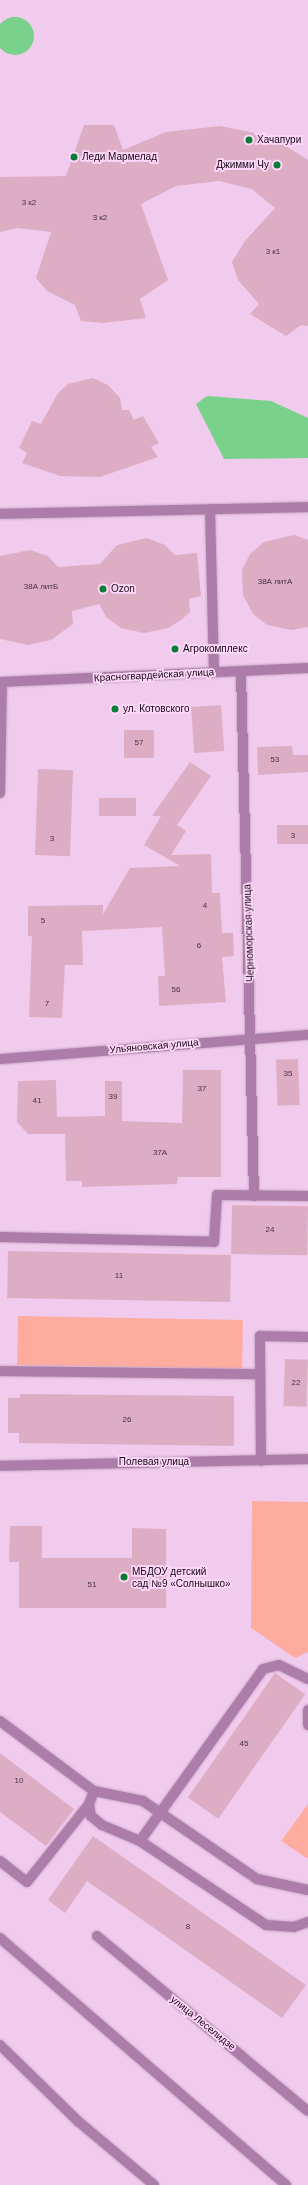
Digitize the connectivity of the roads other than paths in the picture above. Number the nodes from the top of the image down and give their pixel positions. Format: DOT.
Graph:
graph roads {
  1 [pos="308,508"];
  2 [pos="210,509"];
  3 [pos="0,514"];
  4 [pos="308,668"];
  5 [pos="241,671"];
  6 [pos="214,672"];
  7 [pos="1,682"];
  8 [pos="0,793"];
  9 [pos="308,1035"];
  10 [pos="252,1038"];
  11 [pos="0,1059"];
  12 [pos="254,1196"];
  13 [pos="308,1196"];
  14 [pos="0,1237"];
  15 [pos="308,1337"];
  16 [pos="0,1371"];
  17 [pos="260,1374"];
  18 [pos="308,1459"];
  19 [pos="262,1461"];
  20 [pos="0,1466"];
  21 [pos="308,1679"];
  22 [pos="308,1710"];
  23 [pos="0,1721"];
  24 [pos="308,1725"];
  25 [pos="94,1791"];
  26 [pos="89,1804"];
  27 [pos="160,1813"];
  28 [pos="140,1842"];
  29 [pos="0,1861"];
  30 [pos="308,1890"];
  31 [pos="308,1922"];
  32 [pos="97,1936"];
  33 [pos="0,1938"];
  34 [pos="0,2045"];
  35 [pos="308,2111"];
  36 [pos="154,2185"];
  37 [pos="286,2185"];
  1 -- 2 [label="street"];
  2 -- 3 [label="street"];
  2 -- 6 [label="street"];
  4 -- 5 [label="street, Красногвардейская улица"];
  5 -- 6 [label="street, Красногвардейская улица"];
  5 -- 10 [label="street, Черноморская улица"];
  6 -- 7 [label="street, Красногвардейская улица"];
  7 -- 8 [label="street"];
  9 -- 10 [label="street, Ульяновская улица"];
  10 -- 11 [label="street, Ульяновская улица"];
  10 -- 12 [label="street, Черноморская улица"];
  12 -- 13 [label="street"];
  12 -- 14 [label="street"];
  15 -- 17 [label="street"];
  16 -- 17 [label="street"];
  17 -- 19 [label="street"];
  18 -- 19 [label="street, Полевая улица"];
  19 -- 20 [label="street, Полевая улица"];
  21 -- 27 [label="street"];
  22 -- 24 [label="street"];
  23 -- 25 [label="street"];
  25 -- 26 [label="street"];
  25 -- 27 [label="street"];
  26 -- 28 [label="street"];
  26 -- 29 [label="street"];
  27 -- 28 [label="street"];
  27 -- 30 [label="street"];
  28 -- 31 [label="street"];
  32 -- 35 [label="street, улица Леселидзе"];
  33 -- 37 [label="street"];
  34 -- 36 [label="street"];
}
